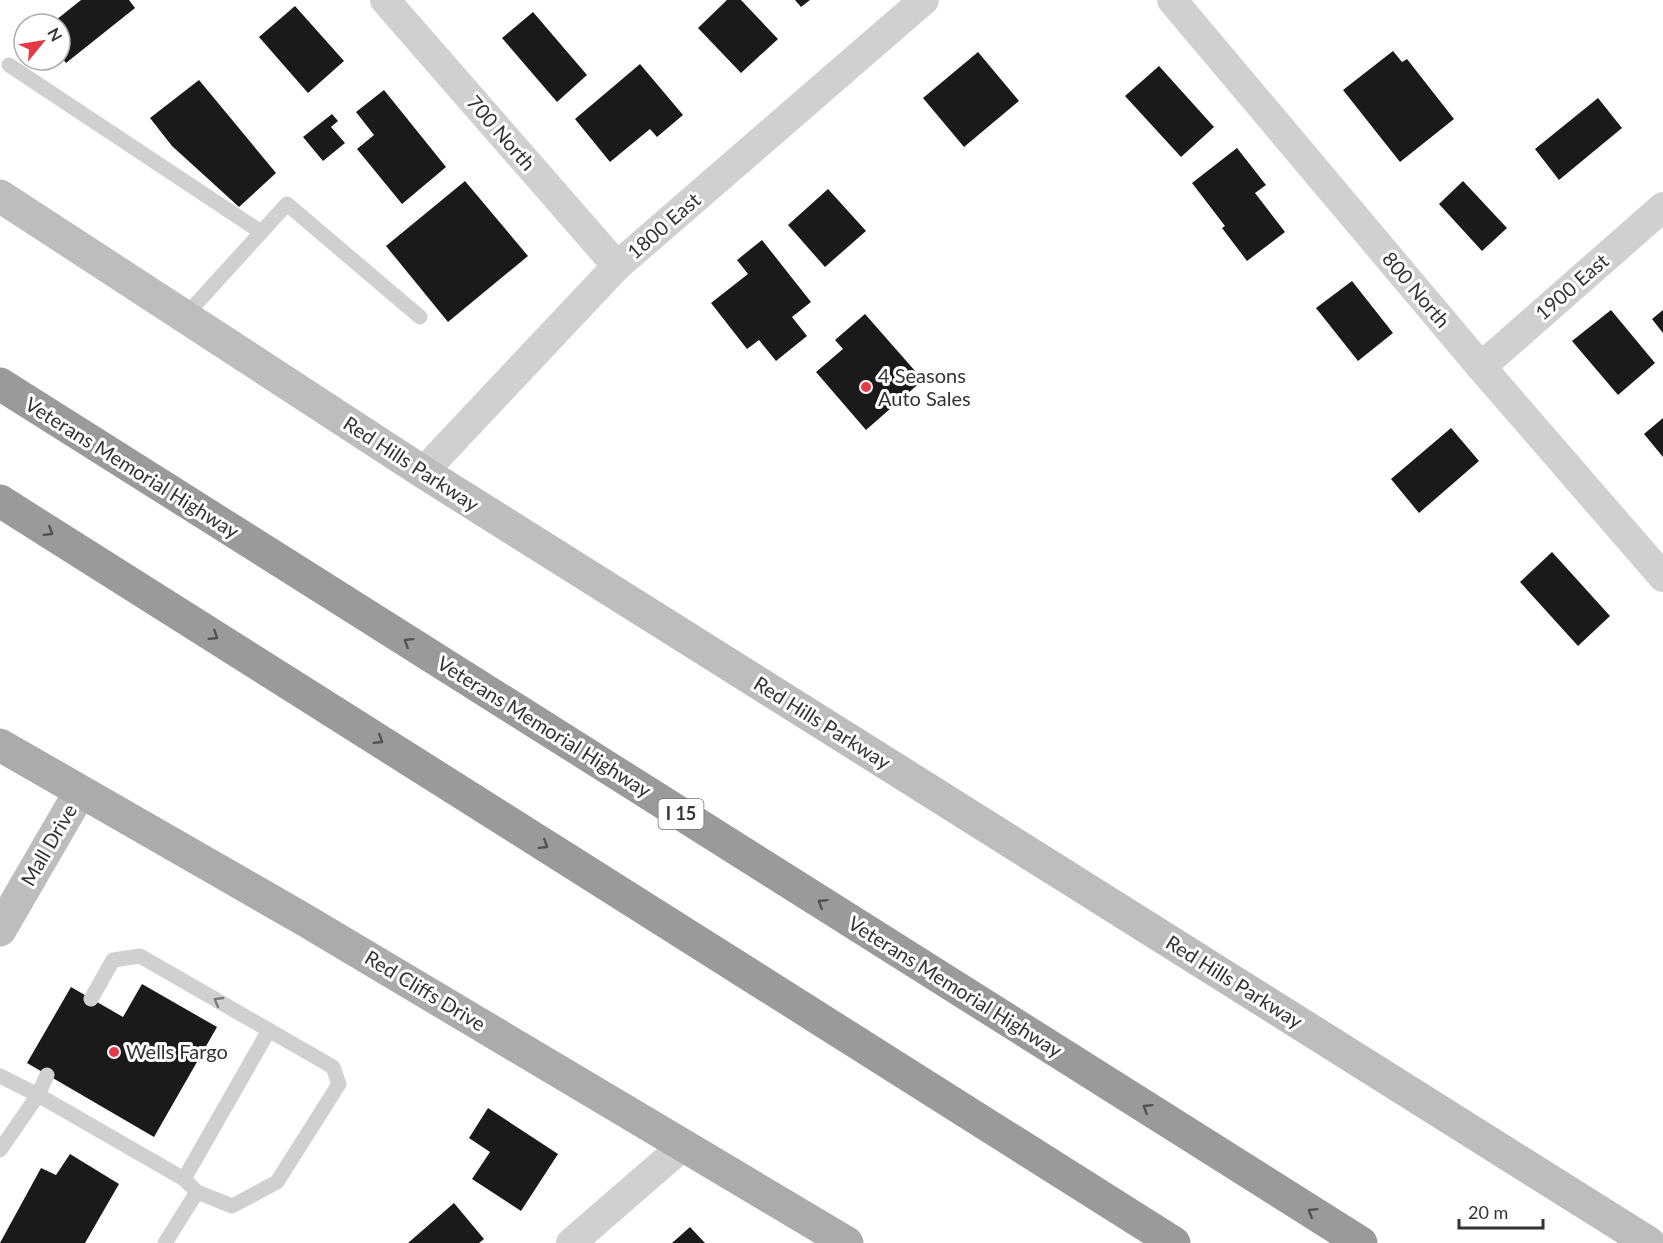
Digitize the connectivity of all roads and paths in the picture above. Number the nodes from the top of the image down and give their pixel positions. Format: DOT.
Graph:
graph roads {
  1 [pos="385,0"];
  2 [pos="924,0"];
  3 [pos="1172,0"];
  4 [pos="9,65"];
  5 [pos="0,196"];
  6 [pos="1663,207"];
  7 [pos="261,232"];
  8 [pos="617,266"];
  9 [pos="185,316"];
  10 [pos="420,317"];
  11 [pos="1481,367"];
  12 [pos="0,384"];
  13 [pos="423,472"];
  14 [pos="0,501"];
  15 [pos="1663,577"];
  16 [pos="0,745"];
  17 [pos="80,792"];
  18 [pos="0,930"];
  19 [pos="91,999"];
  20 [pos="269,1030"];
  21 [pos="47,1075"];
  22 [pos="0,1076"];
  23 [pos="38,1095"];
  24 [pos="684,1145"];
  25 [pos="0,1150"];
  26 [pos="184,1179"];
  27 [pos="196,1192"];
  28 [pos="165,1243"];
  29 [pos="571,1243"];
  30 [pos="846,1243"];
  31 [pos="1174,1243"];
  32 [pos="1361,1243"];
  33 [pos="1649,1243"];
  1 -- 8 [label="street, 700 North"];
  2 -- 8 [label="street, 1800 East"];
  3 -- 11 [label="street, 800 North"];
  4 -- 7 [label="lane"];
  5 -- 9 [label="main road, Red Hills Parkway"];
  6 -- 11 [label="street, 1900 East"];
  7 -- 9 [label="lane"];
  7 -- 10 [label="lane"];
  8 -- 13 [label="street, 1800 East"];
  9 -- 13 [label="main road, Red Hills Parkway"];
  11 -- 15 [label="street, 800 North"];
  32 -- 12 [label="highway, Veterans Memorial Highway / I 15, one-way"];
  13 -- 33 [label="main road, Red Hills Parkway"];
  14 -- 31 [label="highway, one-way"];
  16 -- 17 [label="main road, Red Cliffs Drive"];
  17 -- 18 [label="main road, Mall Drive"];
  17 -- 24 [label="main road, Red Cliffs Drive"];
  20 -- 19 [label="lane, one-way"];
  20 -- 26 [label="lane"];
  20 -- 27 [label="lane"];
  21 -- 23 [label="lane"];
  22 -- 23 [label="lane"];
  23 -- 25 [label="lane"];
  23 -- 26 [label="lane"];
  24 -- 29 [label="street"];
  24 -- 30 [label="main road, Red Cliffs Drive"];
  26 -- 27 [label="lane"];
  27 -- 28 [label="lane"];
}
